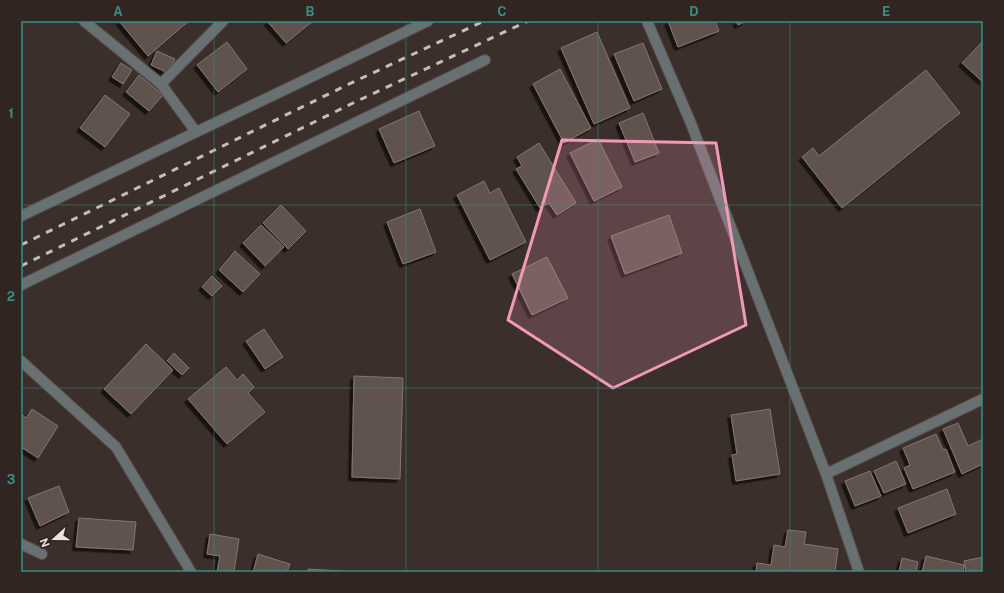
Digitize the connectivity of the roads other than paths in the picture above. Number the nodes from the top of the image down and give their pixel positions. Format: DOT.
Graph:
graph roads {
  1 [pos="84,21"];
  2 [pos="223,21"];
  3 [pos="428,21"];
  4 [pos="647,21"];
  5 [pos="485,60"];
  6 [pos="161,84"];
  7 [pos="196,132"];
  8 [pos="21,216"];
  9 [pos="21,285"];
  10 [pos="21,361"];
  11 [pos="983,399"];
  12 [pos="826,474"];
  13 [pos="21,544"];
  14 [pos="42,554"];
  15 [pos="191,572"];
  16 [pos="858,572"];
  1 -- 6 [label="street"];
  2 -- 6 [label="street"];
  3 -- 7 [label="street"];
  4 -- 12 [label="street"];
  5 -- 9 [label="street"];
  6 -- 7 [label="street"];
  7 -- 8 [label="street"];
  10 -- 15 [label="street"];
  11 -- 12 [label="street"];
  12 -- 16 [label="street"];
  13 -- 14 [label="street"];
}
